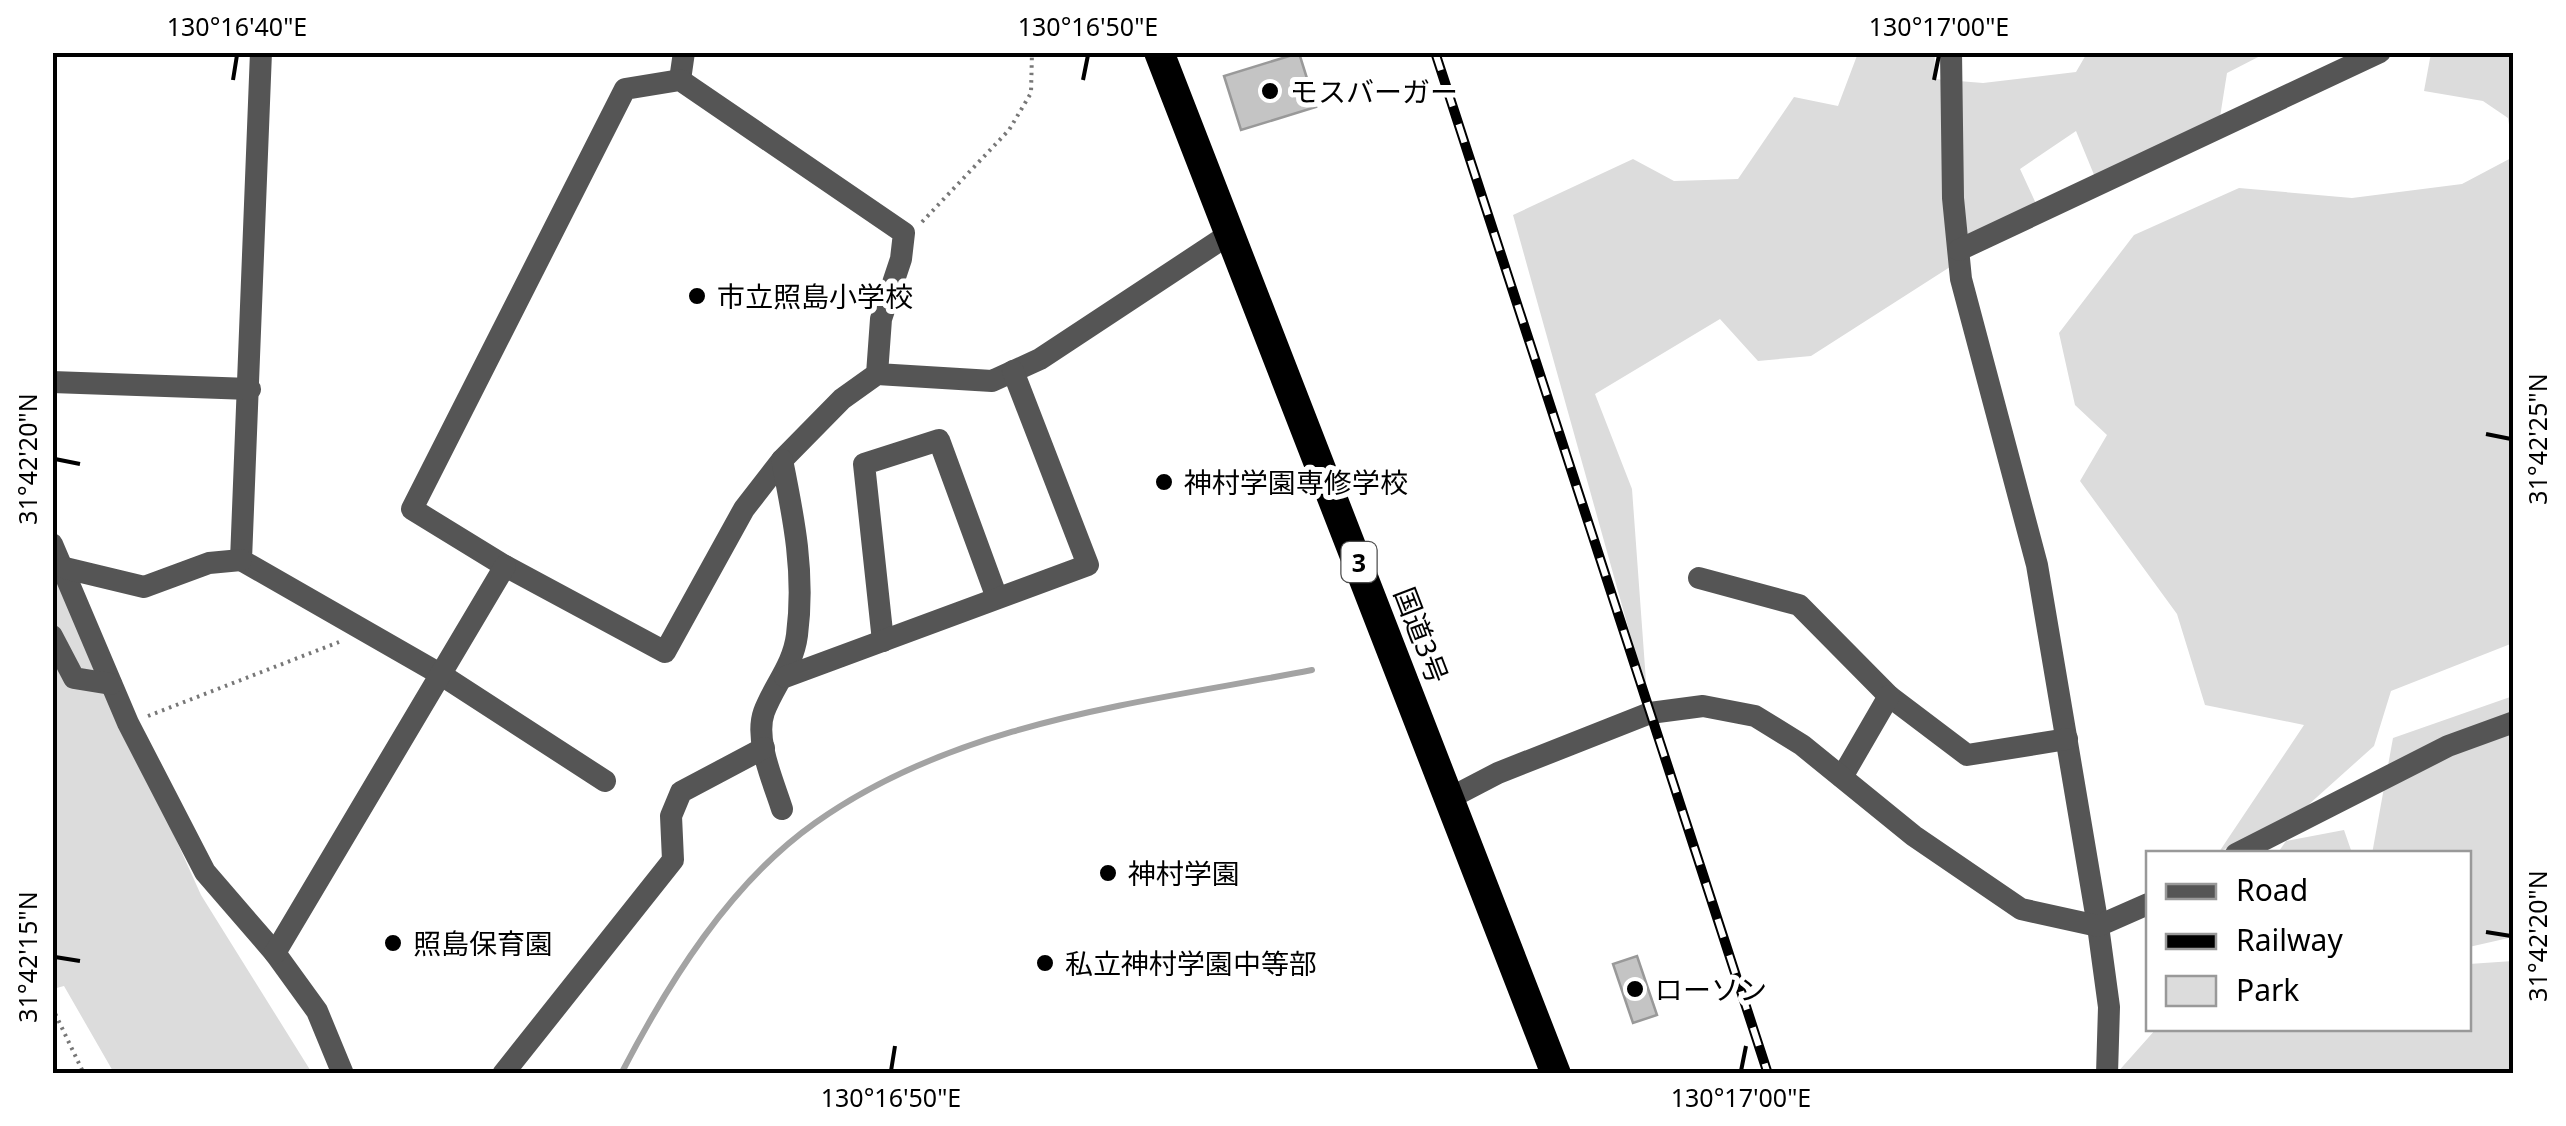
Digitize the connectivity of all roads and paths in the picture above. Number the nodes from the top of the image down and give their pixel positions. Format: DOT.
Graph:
graph roads {
  1 [pos="261,52"];
  2 [pos="684,52"];
  3 [pos="1032,52"];
  4 [pos="1159,52"];
  5 [pos="1951,52"];
  6 [pos="2380,52"];
  7 [pos="680,80"];
  8 [pos="1231,233"];
  9 [pos="907,238"];
  10 [pos="1959,250"];
  11 [pos="1013,372"];
  12 [pos="877,374"];
  13 [pos="52,382"];
  14 [pos="250,389"];
  15 [pos="782,460"];
  16 [pos="52,544"];
  17 [pos="241,560"];
  18 [pos="505,566"];
  19 [pos="66,568"];
  20 [pos="1699,578"];
  21 [pos="997,598"];
  22 [pos="367,631"];
  23 [pos="52,636"];
  24 [pos="882,641"];
  25 [pos="440,674"];
  26 [pos="785,677"];
  27 [pos="111,684"];
  28 [pos="1889,696"];
  29 [pos="2514,722"];
  30 [pos="128,724"];
  31 [pos="2066,739"];
  32 [pos="764,748"];
  33 [pos="1842,777"];
  34 [pos="606,781"];
  35 [pos="1450,798"];
  36 [pos="782,810"];
  37 [pos="2242,851"];
  38 [pos="2146,905"];
  39 [pos="2098,926"];
  40 [pos="275,954"];
  41 [pos="52,1007"];
  42 [pos="84,1074"];
  43 [pos="343,1074"];
  44 [pos="503,1074"];
  45 [pos="1556,1074"];
  46 [pos="2107,1074"];
  1 -- 14 [label="street"];
  2 -- 7 [label="street"];
  3 -- 9 [label="path"];
  4 -- 8 [label="highway, 国道3号 / 3"];
  5 -- 10 [label="street"];
  6 -- 10 [label="street"];
  7 -- 9 [label="street"];
  7 -- 18 [label="street"];
  8 -- 11 [label="street"];
  8 -- 35 [label="highway, 国道3号 / 3"];
  9 -- 12 [label="street"];
  10 -- 31 [label="street"];
  11 -- 12 [label="street"];
  11 -- 21 [label="street"];
  12 -- 15 [label="street"];
  13 -- 14 [label="street"];
  14 -- 17 [label="street"];
  15 -- 18 [label="street"];
  15 -- 26 [label="street"];
  16 -- 19 [label="street"];
  17 -- 19 [label="street"];
  17 -- 22 [label="street"];
  18 -- 25 [label="street"];
  19 -- 27 [label="street"];
  20 -- 28 [label="street"];
  21 -- 24 [label="street"];
  21 -- 24 [label="street"];
  22 -- 25 [label="street"];
  22 -- 30 [label="path"];
  23 -- 27 [label="street"];
  24 -- 26 [label="street"];
  25 -- 34 [label="street"];
  25 -- 40 [label="street"];
  26 -- 32 [label="street"];
  27 -- 30 [label="street"];
  28 -- 31 [label="street"];
  28 -- 33 [label="street"];
  29 -- 37 [label="street"];
  30 -- 40 [label="street"];
  31 -- 39 [label="street"];
  32 -- 36 [label="street"];
  32 -- 44 [label="street"];
  33 -- 35 [label="street"];
  33 -- 39 [label="street"];
  35 -- 45 [label="highway, 国道3号 / 3"];
  38 -- 39 [label="street"];
  39 -- 46 [label="street"];
  40 -- 43 [label="street"];
  41 -- 42 [label="path"];
}
